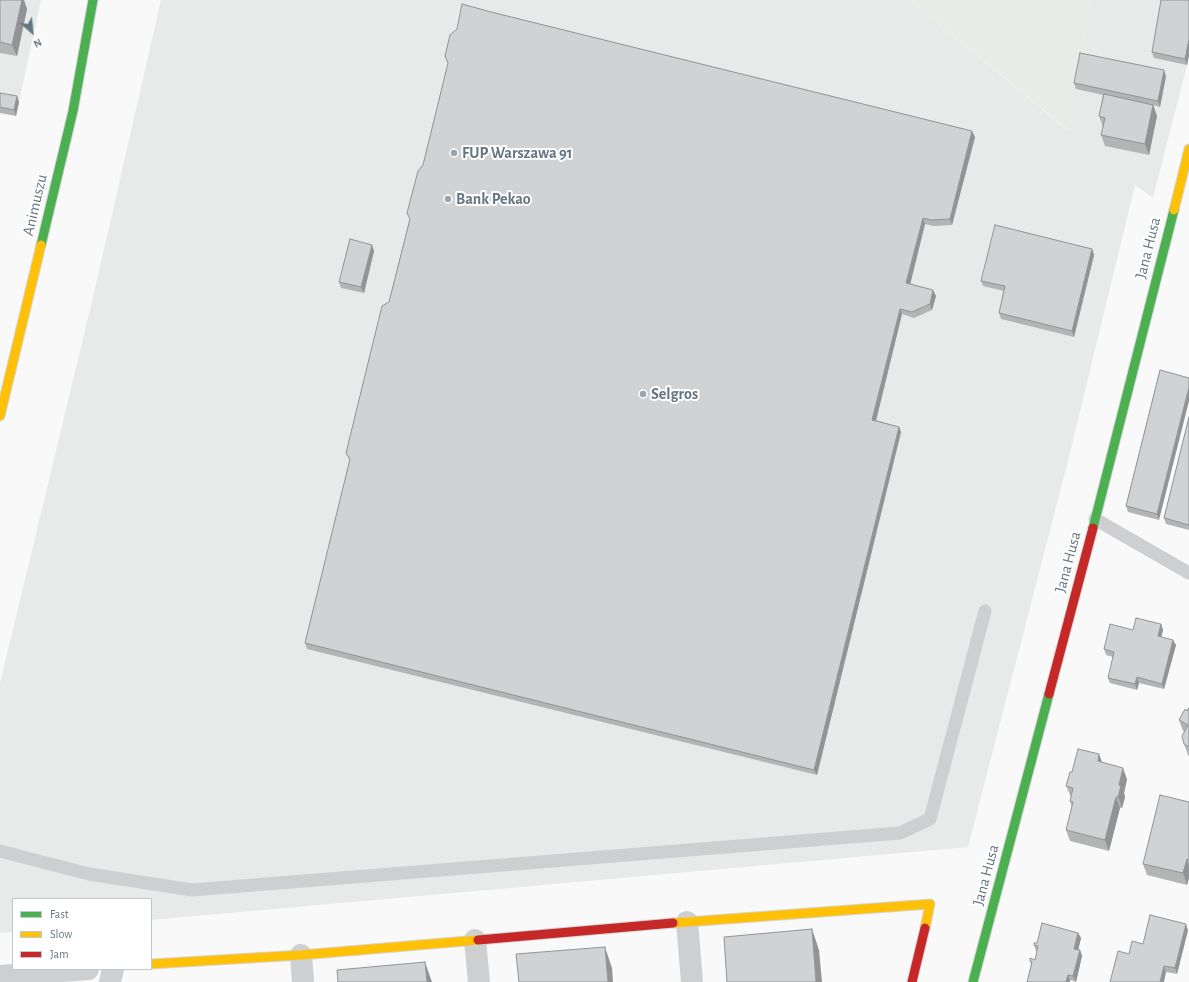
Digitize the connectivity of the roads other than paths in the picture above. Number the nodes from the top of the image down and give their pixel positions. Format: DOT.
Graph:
graph roads {
  1 [pos="93,0"];
  2 [pos="1189,149"];
  3 [pos="0,416"];
  4 [pos="1095,519"];
  5 [pos="1189,573"];
  6 [pos="985,611"];
  7 [pos="0,851"];
  8 [pos="687,922"];
  9 [pos="475,940"];
  10 [pos="301,955"];
  11 [pos="152,964"];
  12 [pos="75,970"];
  13 [pos="113,970"];
  14 [pos="0,976"];
  15 [pos="110,982"];
  16 [pos="303,982"];
  17 [pos="478,982"];
  18 [pos="692,982"];
  19 [pos="912,982"];
  20 [pos="973,982"];
  1 -- 3 [label="street, Animuszu"];
  2 -- 4 [label="street, Jana Husa"];
  4 -- 5 [label="lane"];
  4 -- 20 [label="street, Jana Husa"];
  6 -- 7 [label="lane"];
  8 -- 9 [label="street"];
  8 -- 18 [label="street"];
  8 -- 19 [label="street"];
  9 -- 10 [label="street"];
  9 -- 17 [label="street"];
  10 -- 11 [label="street"];
  10 -- 16 [label="street"];
  12 -- 14 [label="street"];
  13 -- 15 [label="street"];
}
